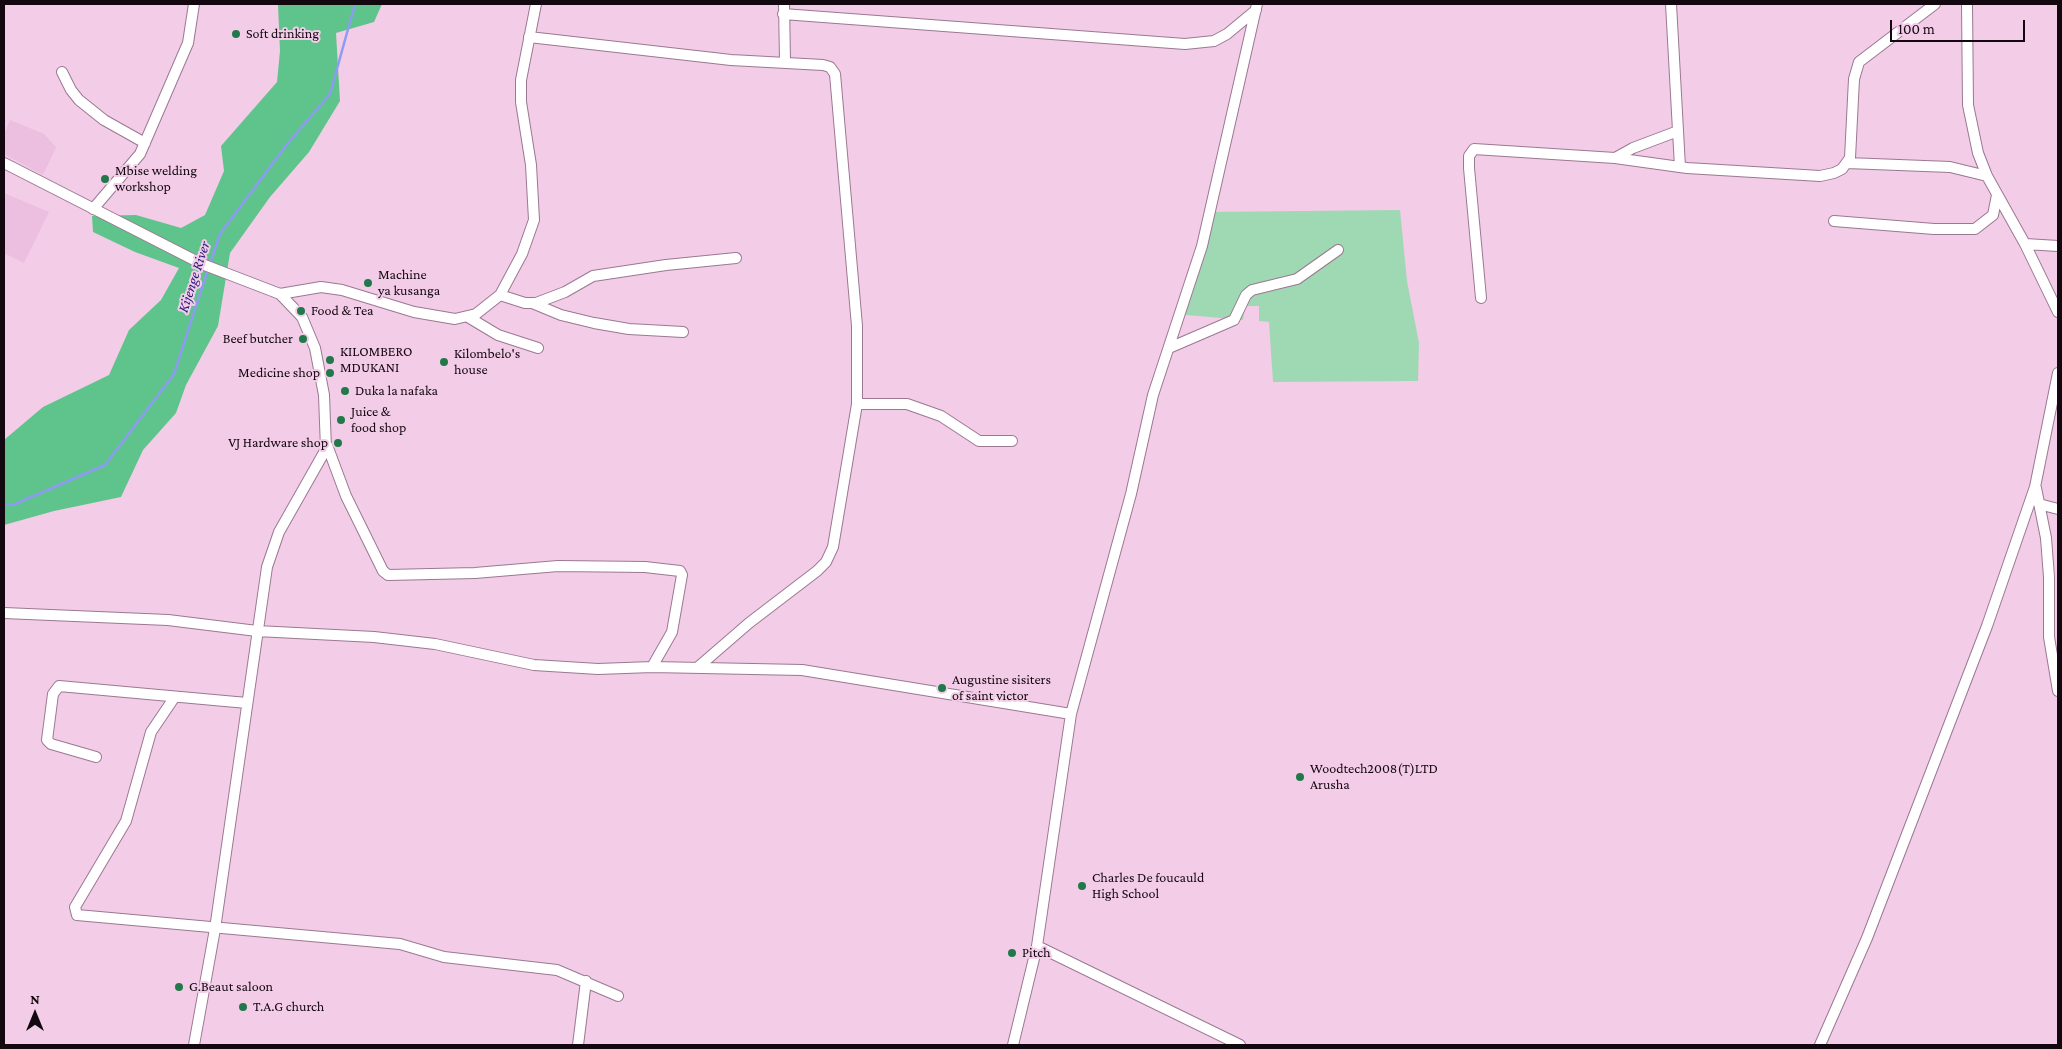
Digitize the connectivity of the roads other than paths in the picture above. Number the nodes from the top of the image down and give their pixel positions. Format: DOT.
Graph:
graph roads {
  1 [pos="194,4"];
  2 [pos="536,4"];
  3 [pos="1670,4"];
  4 [pos="1935,4"];
  5 [pos="1967,4"];
  6 [pos="1256,7"];
  7 [pos="783,9"];
  8 [pos="529,37"];
  9 [pos="785,61"];
  10 [pos="62,72"];
  11 [pos="1678,131"];
  12 [pos="145,143"];
  13 [pos="1615,158"];
  14 [pos="4,163"];
  15 [pos="1847,164"];
  16 [pos="1680,167"];
  17 [pos="1986,176"];
  18 [pos="1997,195"];
  19 [pos="93,209"];
  20 [pos="1834,221"];
  21 [pos="2025,244"];
  22 [pos="2058,246"];
  23 [pos="1338,250"];
  24 [pos="736,258"];
  25 [pos="280,294"];
  26 [pos="500,295"];
  27 [pos="1481,298"];
  28 [pos="532,303"];
  29 [pos="2058,312"];
  30 [pos="468,317"];
  31 [pos="683,332"];
  32 [pos="538,348"];
  33 [pos="1169,348"];
  34 [pos="2058,373"];
  35 [pos="858,404"];
  36 [pos="1012,441"];
  37 [pos="326,444"];
  38 [pos="2036,487"];
  39 [pos="2039,504"];
  40 [pos="2058,509"];
  41 [pos="4,613"];
  42 [pos="257,631"];
  43 [pos="652,667"];
  44 [pos="696,668"];
  45 [pos="2058,691"];
  46 [pos="174,698"];
  47 [pos="247,703"];
  48 [pos="1071,714"];
  49 [pos="96,757"];
  50 [pos="215,929"];
  51 [pos="1037,946"];
  52 [pos="586,982"];
  53 [pos="618,996"];
  54 [pos="194,1045"];
  55 [pos="578,1045"];
  56 [pos="1013,1045"];
  57 [pos="1240,1045"];
  58 [pos="1820,1045"];
  1 -- 12 [label="street"];
  2 -- 8 [label="street"];
  3 -- 11 [label="street"];
  4 -- 15 [label="street"];
  5 -- 17 [label="street"];
  6 -- 7 [label="street"];
  6 -- 33 [label="street"];
  7 -- 9 [label="street"];
  8 -- 9 [label="street"];
  8 -- 26 [label="street"];
  9 -- 35 [label="street"];
  10 -- 12 [label="street"];
  11 -- 13 [label="street"];
  11 -- 16 [label="street"];
  12 -- 19 [label="street"];
  13 -- 16 [label="street"];
  13 -- 27 [label="street"];
  14 -- 19 [label="street"];
  15 -- 16 [label="street"];
  15 -- 17 [label="street"];
  17 -- 18 [label="street"];
  18 -- 20 [label="street"];
  18 -- 21 [label="street"];
  19 -- 25 [label="street"];
  21 -- 22 [label="street"];
  21 -- 29 [label="street"];
  23 -- 33 [label="street"];
  24 -- 28 [label="street"];
  25 -- 30 [label="street"];
  25 -- 37 [label="street"];
  26 -- 28 [label="street"];
  26 -- 30 [label="street"];
  28 -- 31 [label="street"];
  30 -- 32 [label="street"];
  33 -- 48 [label="street"];
  34 -- 38 [label="street"];
  35 -- 36 [label="street"];
  35 -- 44 [label="street"];
  37 -- 42 [label="street"];
  37 -- 43 [label="street"];
  38 -- 39 [label="street"];
  38 -- 58 [label="street"];
  39 -- 40 [label="street"];
  39 -- 45 [label="street"];
  41 -- 42 [label="street"];
  42 -- 43 [label="street"];
  42 -- 47 [label="street"];
  43 -- 44 [label="street"];
  44 -- 48 [label="street"];
  46 -- 47 [label="street"];
  46 -- 49 [label="street"];
  46 -- 50 [label="street"];
  47 -- 50 [label="street"];
  48 -- 51 [label="street"];
  50 -- 52 [label="street"];
  50 -- 54 [label="street"];
  51 -- 56 [label="street"];
  51 -- 57 [label="street"];
  52 -- 53 [label="street"];
  52 -- 55 [label="street"];
}
